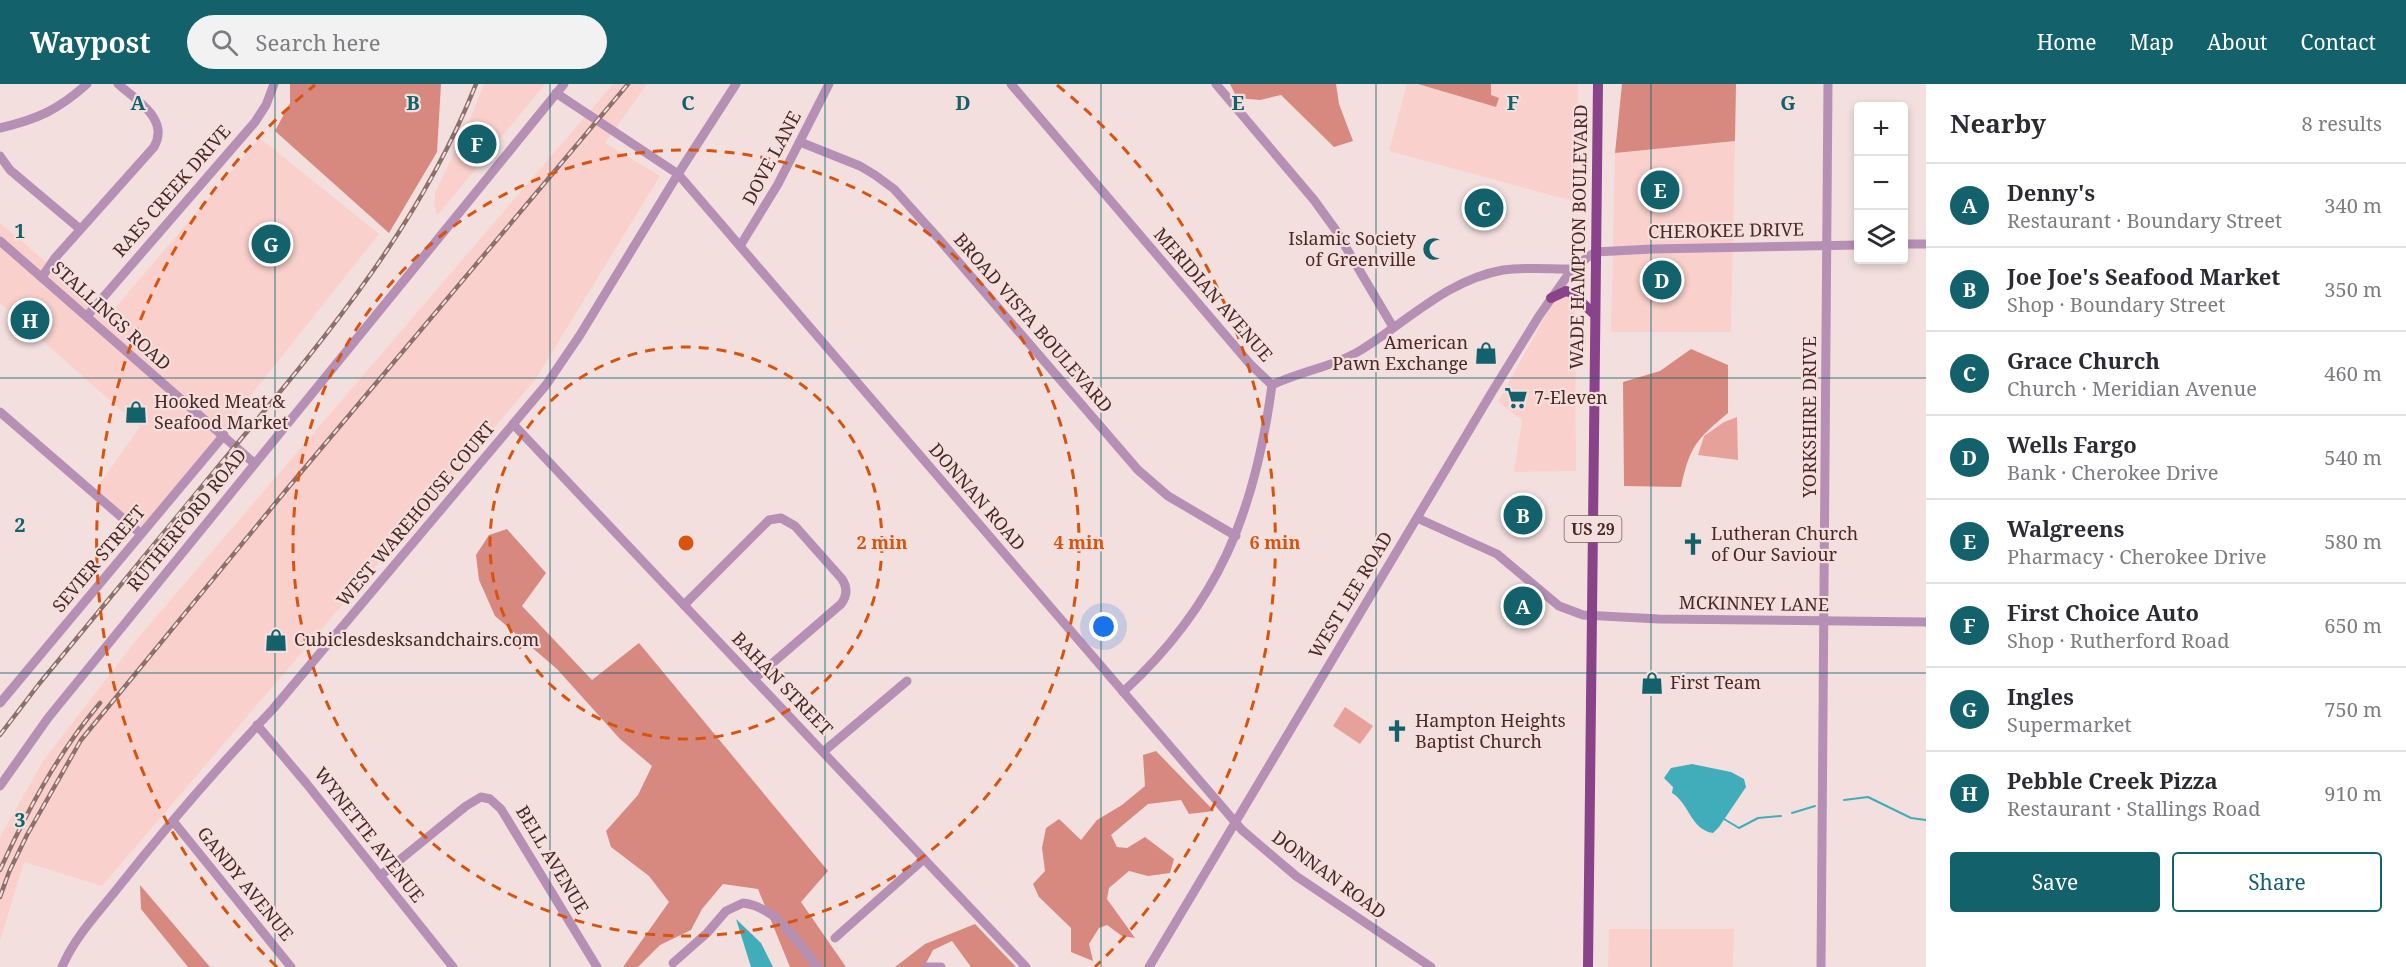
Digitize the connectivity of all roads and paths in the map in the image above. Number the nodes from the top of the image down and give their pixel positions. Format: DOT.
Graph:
graph roads {
  1 [pos="87,84"];
  2 [pos="118,84"];
  3 [pos="274,84"];
  4 [pos="564,84"];
  5 [pos="736,84"];
  6 [pos="829,84"];
  7 [pos="1011,84"];
  8 [pos="1216,84"];
  9 [pos="1598,84"];
  10 [pos="1828,84"];
  11 [pos="556,93"];
  12 [pos="0,128"];
  13 [pos="800,142"];
  14 [pos="0,156"];
  15 [pos="678,174"];
  16 [pos="80,229"];
  17 [pos="0,241"];
  18 [pos="1908,244"];
  19 [pos="1926,244"];
  20 [pos="1854,245"];
  21 [pos="740,246"];
  22 [pos="1827,246"];
  23 [pos="1595,252"];
  24 [pos="1572,269"];
  25 [pos="42,277"];
  26 [pos="1551,298"];
  27 [pos="1594,314"];
  28 [pos="87,316"];
  29 [pos="1394,327"];
  30 [pos="1272,384"];
  31 [pos="0,412"];
  32 [pos="513,424"];
  33 [pos="224,435"];
  34 [pos="254,463"];
  35 [pos="1417,518"];
  36 [pos="141,534"];
  37 [pos="1236,536"];
  38 [pos="684,605"];
  39 [pos="1588,616"];
  40 [pos="1824,621"];
  41 [pos="1926,622"];
  42 [pos="754,679"];
  43 [pos="907,681"];
  44 [pos="1123,692"];
  45 [pos="0,703"];
  46 [pos="257,726"];
  47 [pos="823,752"];
  48 [pos="0,786"];
  49 [pos="173,821"];
  50 [pos="1235,822"];
  51 [pos="924,858"];
  52 [pos="380,876"];
  53 [pos="835,938"];
  54 [pos="673,963"];
  55 [pos="62,967"];
  56 [pos="291,967"];
  57 [pos="453,967"];
  58 [pos="597,967"];
  59 [pos="818,967"];
  60 [pos="926,967"];
  61 [pos="941,967"];
  62 [pos="1026,967"];
  63 [pos="1149,967"];
  64 [pos="1431,967"];
  65 [pos="1588,967"];
  66 [pos="1821,967"];
  1 -- 12 [label="street"];
  2 -- 16 [label="street"];
  3 -- 28 [label="street, RAES CREEK DRIVE"];
  4 -- 11 [label="street, RUTHERFORD ROAD"];
  5 -- 15 [label="street, WEST WAREHOUSE COURT"];
  6 -- 13 [label="street, DOVE LANE"];
  7 -- 30 [label="street, MERIDIAN AVENUE"];
  8 -- 29 [label="street"];
  9 -- 23 [label="main road, WADE HAMPTON BOULEVARD / US 29"];
  10 -- 22 [label="street, YORKSHIRE DRIVE"];
  11 -- 15 [label="street, DONNAN ROAD"];
  11 -- 34 [label="street, RUTHERFORD ROAD"];
  13 -- 21 [label="street, DOVE LANE"];
  13 -- 37 [label="street, BROAD VISTA BOULEVARD"];
  14 -- 16 [label="street"];
  15 -- 21 [label="street, DONNAN ROAD"];
  15 -- 32 [label="street, WEST WAREHOUSE COURT"];
  16 -- 25 [label="street"];
  17 -- 25 [label="street, STALLINGS ROAD"];
  18 -- 19 [label="street"];
  20 -- 22 [label="street, CHEROKEE DRIVE"];
  21 -- 44 [label="street, DONNAN ROAD"];
  22 -- 23 [label="street, CHEROKEE DRIVE"];
  22 -- 40 [label="street, YORKSHIRE DRIVE"];
  23 -- 24 [label="street, WEST LEE ROAD"];
  23 -- 27 [label="main road, WADE HAMPTON BOULEVARD / US 29"];
  24 -- 26 [label="street, WEST LEE ROAD"];
  24 -- 29 [label="street, MERIDIAN AVENUE"];
  25 -- 28 [label="street, STALLINGS ROAD"];
  26 -- 27 [label="main road"];
  26 -- 35 [label="street, WEST LEE ROAD"];
  27 -- 39 [label="main road, WADE HAMPTON BOULEVARD / US 29"];
  28 -- 33 [label="street, STALLINGS ROAD"];
  29 -- 30 [label="street, MERIDIAN AVENUE"];
  30 -- 37 [label="street"];
  31 -- 36 [label="street"];
  32 -- 38 [label="street, BAHAN STREET"];
  32 -- 46 [label="street, WEST WAREHOUSE COURT"];
  33 -- 34 [label="street, STALLINGS ROAD"];
  33 -- 36 [label="street, SEVIER STREET"];
  34 -- 48 [label="street, RUTHERFORD ROAD"];
  35 -- 39 [label="street"];
  35 -- 50 [label="street, WEST LEE ROAD"];
  36 -- 45 [label="street, SEVIER STREET"];
  37 -- 44 [label="street"];
  38 -- 42 [label="street, BAHAN STREET"];
  38 -- 42 [label="street"];
  39 -- 40 [label="street, MCKINNEY LANE"];
  39 -- 65 [label="main road, WADE HAMPTON BOULEVARD / US 29"];
  40 -- 41 [label="street, MCKINNEY LANE"];
  40 -- 66 [label="street, YORKSHIRE DRIVE"];
  42 -- 47 [label="street, BAHAN STREET"];
  43 -- 47 [label="street"];
  44 -- 50 [label="street, DONNAN ROAD"];
  46 -- 49 [label="street, WEST WAREHOUSE COURT"];
  46 -- 52 [label="street, WYNETTE AVENUE"];
  47 -- 51 [label="street, BAHAN STREET"];
  49 -- 55 [label="street, WEST WAREHOUSE COURT"];
  49 -- 56 [label="street, GANDY AVENUE"];
  50 -- 63 [label="street, WEST LEE ROAD"];
  50 -- 64 [label="street, DONNAN ROAD"];
  51 -- 53 [label="street"];
  51 -- 62 [label="street, BAHAN STREET"];
  52 -- 57 [label="street, WYNETTE AVENUE"];
  52 -- 58 [label="street, BELL AVENUE"];
  54 -- 59 [label="street"];
  60 -- 61 [label="street"];
}
